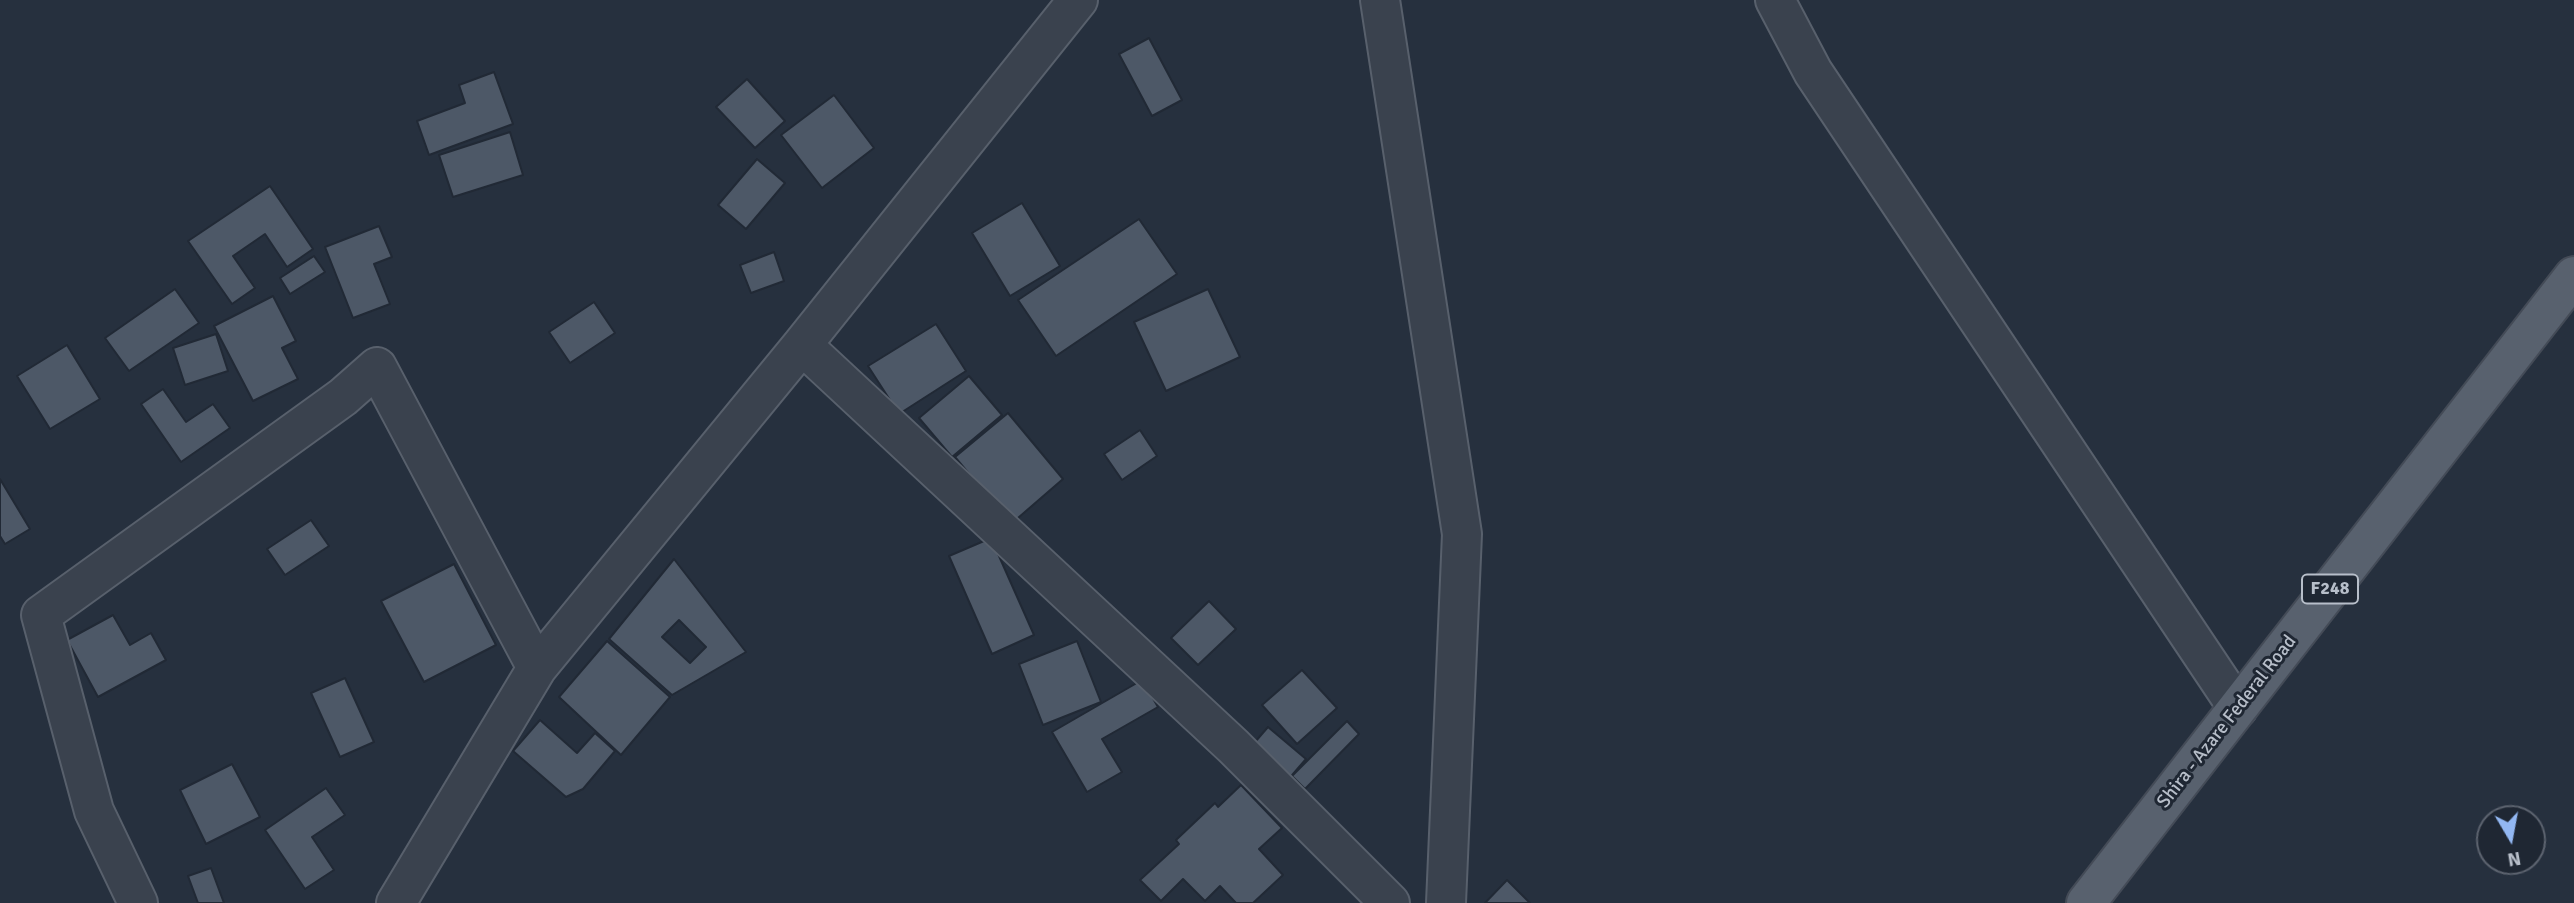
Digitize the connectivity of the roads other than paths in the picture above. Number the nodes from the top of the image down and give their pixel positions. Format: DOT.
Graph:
graph roads {
  1 [pos="1078,0"];
  2 [pos="1380,0"];
  3 [pos="1774,0"];
  4 [pos="2574,276"];
  5 [pos="803,345"];
  6 [pos="537,668"];
  7 [pos="2238,708"];
  8 [pos="138,903"];
  9 [pos="396,903"];
  10 [pos="1390,903"];
  11 [pos="1446,903"];
  12 [pos="2086,903"];
  1 -- 5 [label="street"];
  2 -- 11 [label="street"];
  3 -- 7 [label="street"];
  4 -- 7 [label="main road, Shira - Azare Federal Road / F248"];
  5 -- 6 [label="street"];
  5 -- 10 [label="street"];
  6 -- 8 [label="street"];
  6 -- 9 [label="street"];
  7 -- 12 [label="main road, Shira - Azare Federal Road / F248"];
}
